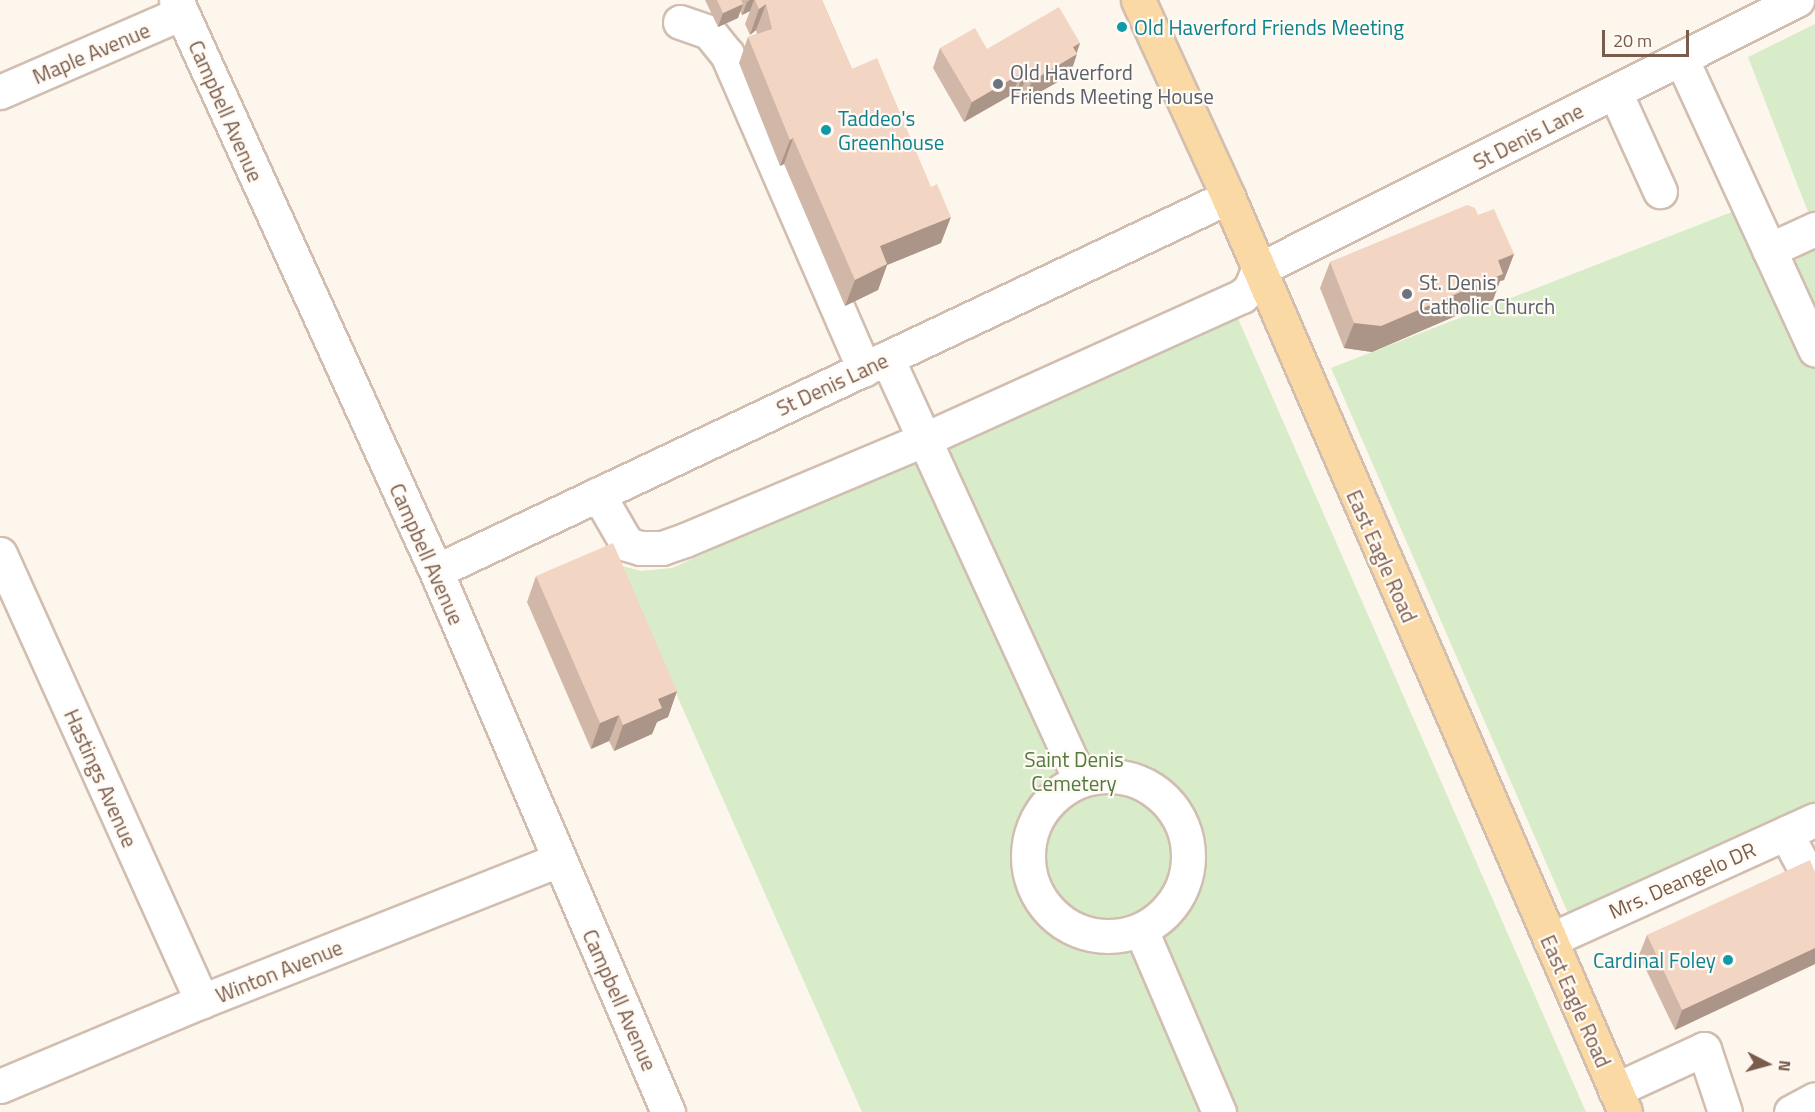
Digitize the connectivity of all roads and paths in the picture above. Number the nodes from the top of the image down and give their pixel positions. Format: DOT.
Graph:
graph roads {
  1 [pos="1138,0"];
  2 [pos="1797,0"];
  3 [pos="179,7"];
  4 [pos="680,22"];
  5 [pos="1681,58"];
  6 [pos="0,92"];
  7 [pos="1615,92"];
  8 [pos="1660,191"];
  9 [pos="1228,197"];
  10 [pos="1815,229"];
  11 [pos="1769,250"];
  12 [pos="1258,270"];
  13 [pos="1815,350"];
  14 [pos="875,363"];
  15 [pos="923,440"];
  16 [pos="598,494"];
  17 [pos="0,554"];
  18 [pos="436,571"];
  19 [pos="1080,780"];
  20 [pos="1801,826"];
  21 [pos="558,860"];
  22 [pos="1815,888"];
  23 [pos="1141,930"];
  24 [pos="1550,940"];
  25 [pos="202,1001"];
  26 [pos="0,1086"];
  27 [pos="1815,1099"];
  28 [pos="1620,1101"];
  29 [pos="668,1112"];
  30 [pos="1219,1112"];
  31 [pos="1725,1112"];
  32 [pos="1791,1112"];
  1 -- 9 [label="main road, East Eagle Road"];
  2 -- 5 [label="street, St Denis Lane"];
  3 -- 6 [label="street, Maple Avenue"];
  3 -- 18 [label="street, Campbell Avenue"];
  4 -- 14 [label="street"];
  5 -- 7 [label="street, St Denis Lane"];
  5 -- 11 [label="street"];
  7 -- 8 [label="street"];
  7 -- 12 [label="street, St Denis Lane"];
  9 -- 12 [label="main road, East Eagle Road"];
  9 -- 14 [label="street, St Denis Lane"];
  10 -- 11 [label="street"];
  11 -- 13 [label="street"];
  12 -- 15 [label="street"];
  12 -- 24 [label="main road, East Eagle Road"];
  14 -- 15 [label="street"];
  14 -- 16 [label="street, St Denis Lane"];
  15 -- 16 [label="street"];
  15 -- 19 [label="street"];
  16 -- 18 [label="street, St Denis Lane"];
  17 -- 25 [label="street, Hastings Avenue"];
  18 -- 21 [label="street, Campbell Avenue"];
  19 -- 23 [label="street"];
  19 -- 23 [label="street"];
  20 -- 22 [label="street"];
  20 -- 24 [label="street, Mrs. Deangelo DR"];
  21 -- 25 [label="street, Winton Avenue"];
  21 -- 29 [label="street, Campbell Avenue"];
  23 -- 30 [label="street"];
  24 -- 28 [label="main road, East Eagle Road"];
  25 -- 26 [label="street, Winton Avenue"];
  27 -- 32 [label="street"];
  28 -- 31 [label="street"];
}
